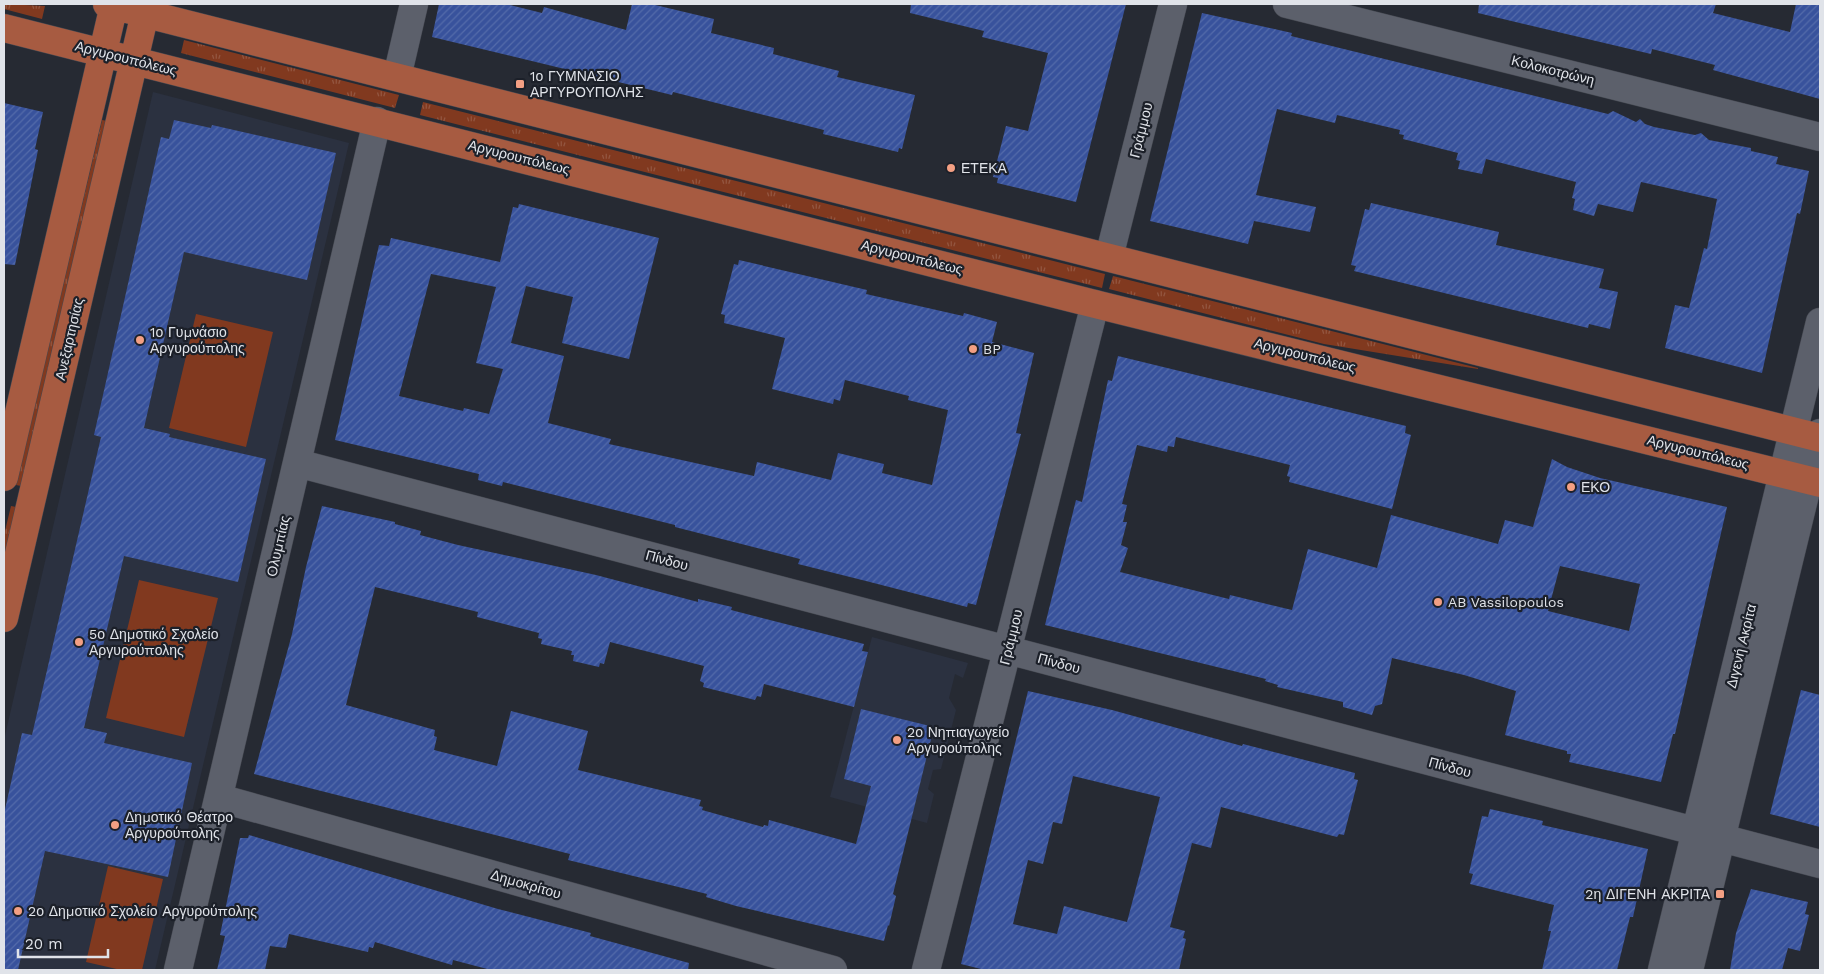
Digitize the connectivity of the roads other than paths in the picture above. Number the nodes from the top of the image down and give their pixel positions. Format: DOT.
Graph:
graph roads {
  1 [pos="414,4"];
  2 [pos="1173,4"];
  3 [pos="1287,4"];
  4 [pos="110,5"];
  5 [pos="145,13"];
  6 [pos="4,28"];
  7 [pos="102,53"];
  8 [pos="134,60"];
  9 [pos="397,77"];
  10 [pos="377,121"];
  11 [pos="1820,137"];
  12 [pos="1109,257"];
  13 [pos="1095,304"];
  14 [pos="1820,322"];
  15 [pos="1813,435"];
  16 [pos="297,463"];
  17 [pos="4,477"];
  18 [pos="1804,479"];
  19 [pos="4,618"];
  20 [pos="1007,650"];
  21 [pos="219,798"];
  22 [pos="1708,835"];
  23 [pos="1820,864"];
  24 [pos="178,970"];
  25 [pos="833,970"];
  26 [pos="926,970"];
  27 [pos="1662,970"];
  28 [pos="1689,970"];
  1 -- 9 [label="street"];
  2 -- 12 [label="street, Γράμμου"];
  3 -- 11 [label="street, Κολοκοτρώνη"];
  4 -- 5 [label="main road"];
  4 -- 7 [label="main road"];
  5 -- 8 [label="main road, Ανεξαρτησίας"];
  5 -- 9 [label="main road"];
  6 -- 7 [label="main road, Αργυρουπόλεως"];
  7 -- 8 [label="main road, Αργυρουπόλεως"];
  7 -- 17 [label="main road"];
  8 -- 10 [label="main road, Αργυρουπόλεως"];
  8 -- 19 [label="main road, Ανεξαρτησίας"];
  9 -- 12 [label="main road"];
  10 -- 13 [label="main road, Αργυρουπόλεως"];
  10 -- 16 [label="street, Ολυμπίας"];
  12 -- 15 [label="main road"];
  13 -- 18 [label="main road, Αργυρουπόλεως"];
  13 -- 20 [label="street, Γράμμου"];
  14 -- 15 [label="street, Διγενή Ακρίτα"];
  15 -- 18 [label="street, Διγενή Ακρίτα"];
  16 -- 20 [label="street, Πίνδου"];
  16 -- 21 [label="street, Ολυμπίας"];
  18 -- 22 [label="street, Διγενή Ακρίτα"];
  20 -- 22 [label="street, Πίνδου"];
  20 -- 26 [label="street, Γράμμου"];
  21 -- 24 [label="street, Ολυμπίας"];
  21 -- 25 [label="street, Δημοκρίτου"];
  22 -- 23 [label="street, Πίνδου"];
  22 -- 27 [label="street, Διγενή Ακρίτα"];
  22 -- 28 [label="street, Διγενή Ακρίτα"];
}
